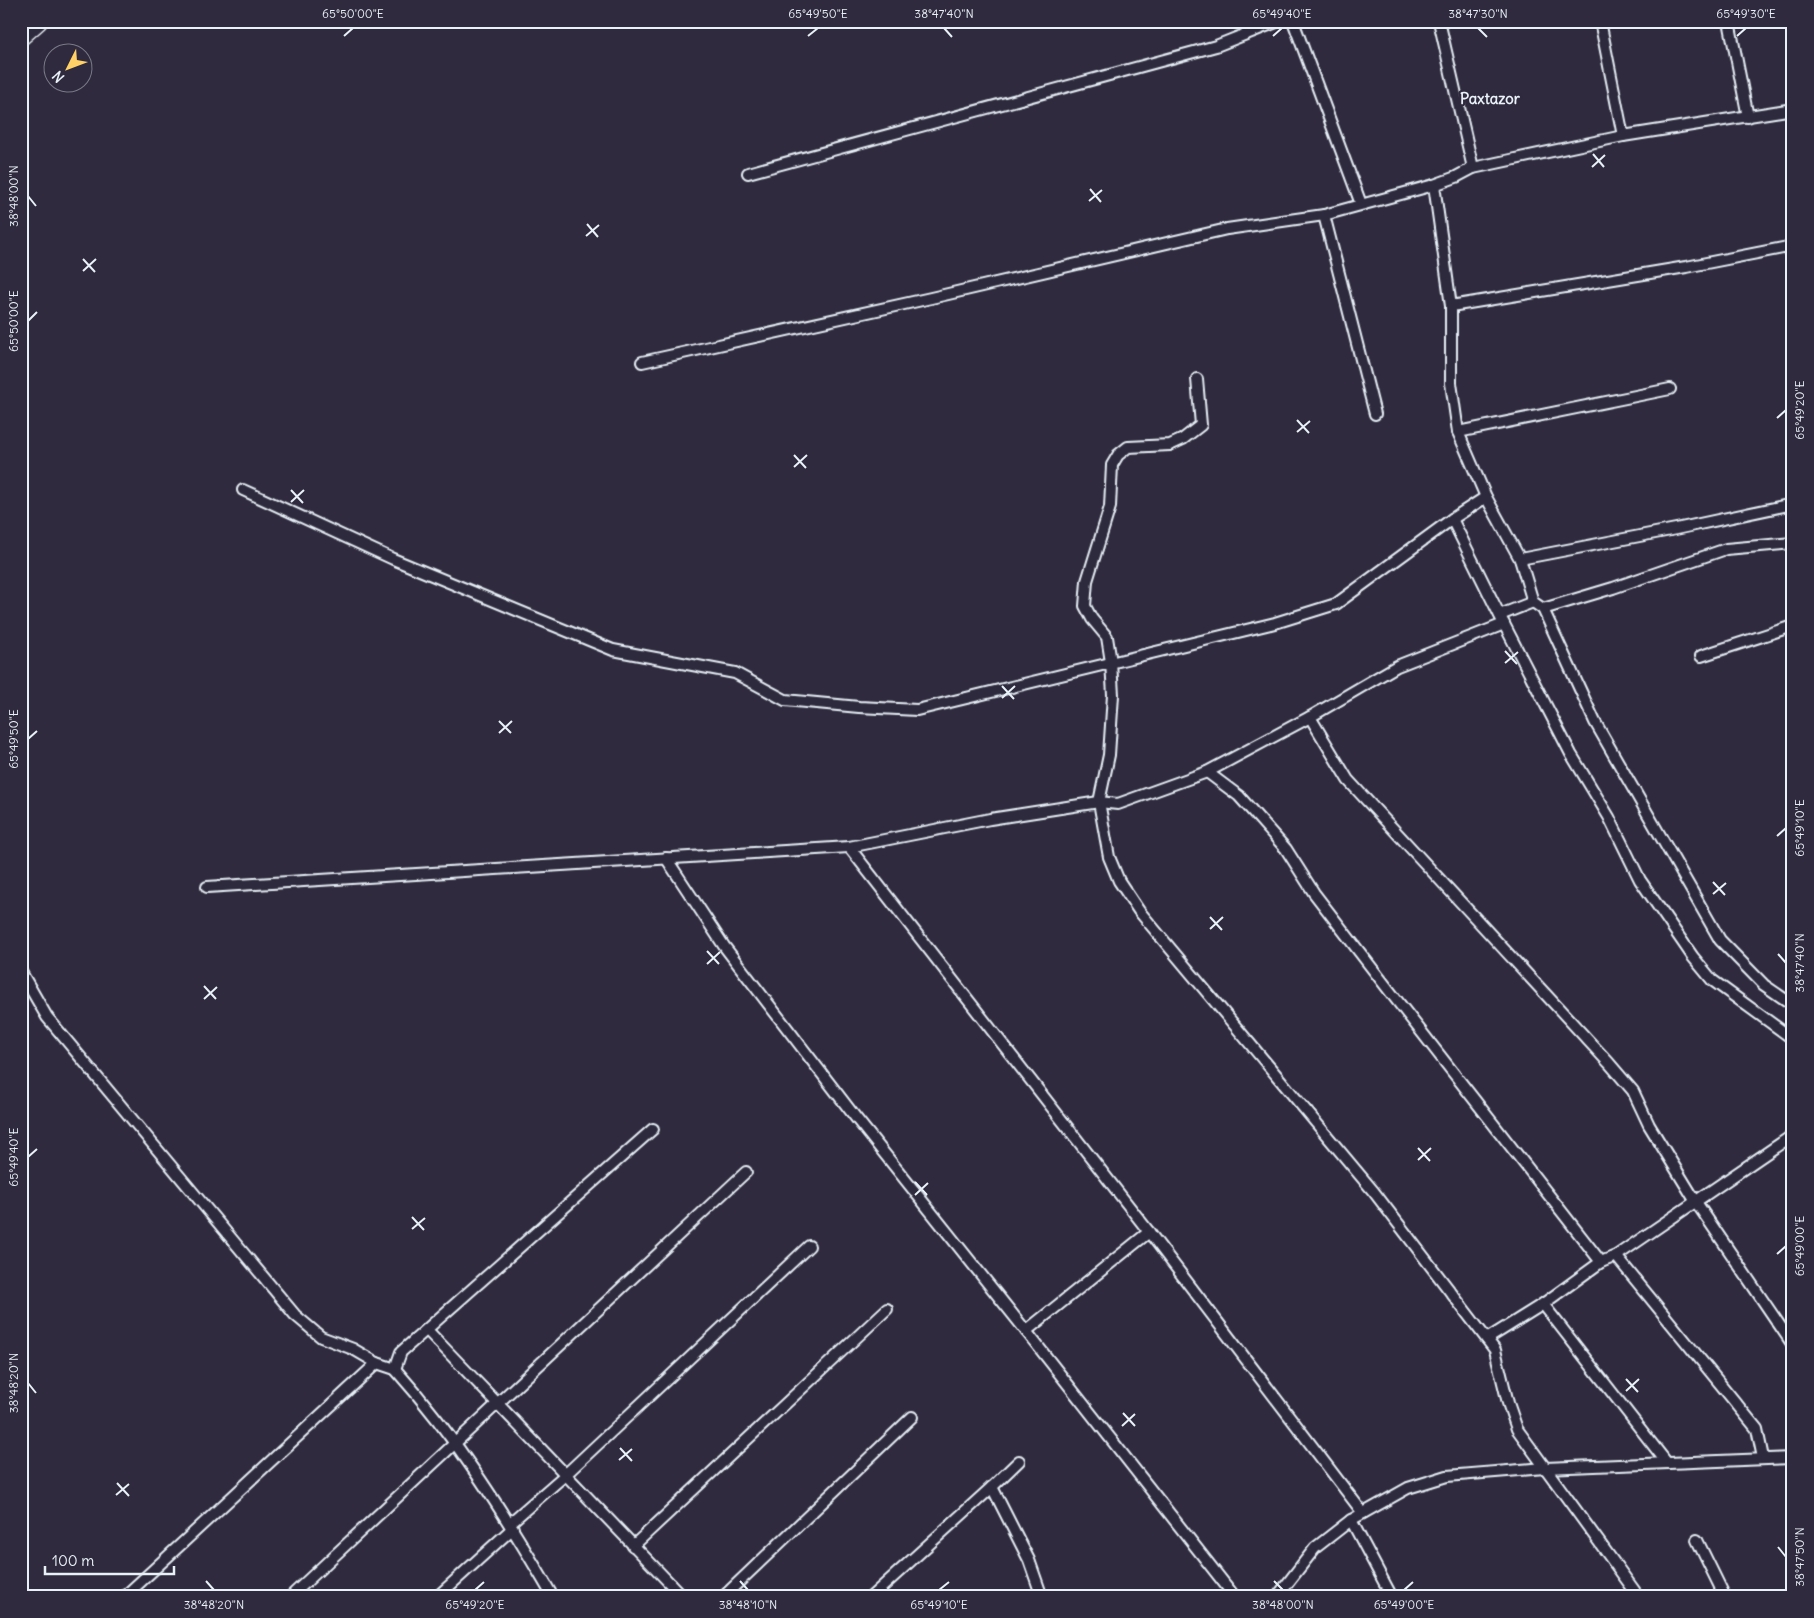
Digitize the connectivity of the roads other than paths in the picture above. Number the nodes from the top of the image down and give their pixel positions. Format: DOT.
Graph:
graph roads {
  1 [pos="38,21"];
  2 [pos="1279,21"];
  3 [pos="1293,21"];
  4 [pos="1439,21"];
  5 [pos="1600,21"];
  6 [pos="1728,21"];
  7 [pos="21,36"];
  8 [pos="1793,109"];
  9 [pos="1748,117"];
  10 [pos="1623,136"];
  11 [pos="1473,168"];
  12 [pos="748,174"];
  13 [pos="1434,185"];
  14 [pos="1361,204"];
  15 [pos="1324,215"];
  16 [pos="1793,246"];
  17 [pos="1451,306"];
  18 [pos="642,362"];
  19 [pos="1197,379"];
  20 [pos="1670,389"];
  21 [pos="1375,414"];
  22 [pos="1458,432"];
  23 [pos="243,490"];
  24 [pos="1486,496"];
  25 [pos="1793,504"];
  26 [pos="1452,519"];
  27 [pos="1793,544"];
  28 [pos="1520,558"];
  29 [pos="1532,602"];
  30 [pos="1543,608"];
  31 [pos="1502,619"];
  32 [pos="1793,626"];
  33 [pos="1701,656"];
  34 [pos="1111,662"];
  35 [pos="1310,716"];
  36 [pos="1207,772"];
  37 [pos="1099,802"];
  38 [pos="849,847"];
  39 [pos="666,858"];
  40 [pos="208,887"];
  41 [pos="21,972"];
  42 [pos="1793,1005"];
  43 [pos="1793,1039"];
  44 [pos="653,1129"];
  45 [pos="1793,1135"];
  46 [pos="746,1172"];
  47 [pos="1696,1202"];
  48 [pos="1150,1232"];
  49 [pos="809,1246"];
  50 [pos="1616,1256"];
  51 [pos="1601,1262"];
  52 [pos="1543,1304"];
  53 [pos="887,1309"];
  54 [pos="427,1330"];
  55 [pos="1026,1331"];
  56 [pos="1487,1339"];
  57 [pos="1793,1345"];
  58 [pos="378,1363"];
  59 [pos="395,1369"];
  60 [pos="499,1403"];
  61 [pos="912,1417"];
  62 [pos="455,1443"];
  63 [pos="1763,1458"];
  64 [pos="1793,1458"];
  65 [pos="1020,1460"];
  66 [pos="1666,1463"];
  67 [pos="1545,1468"];
  68 [pos="565,1475"];
  69 [pos="992,1488"];
  70 [pos="1363,1513"];
  71 [pos="1351,1520"];
  72 [pos="511,1526"];
  73 [pos="1696,1540"];
  74 [pos="632,1546"];
  75 [pos="124,1597"];
  76 [pos="290,1597"];
  77 [pos="437,1597"];
  78 [pos="552,1597"];
  79 [pos="683,1597"];
  80 [pos="723,1597"];
  81 [pos="871,1597"];
  82 [pos="1042,1597"];
  83 [pos="1235,1597"];
  84 [pos="1277,1597"];
  85 [pos="1392,1597"];
  86 [pos="1639,1597"];
  87 [pos="1725,1597"];
  1 -- 7 [label="highway"];
  2 -- 12 [label="street"];
  3 -- 14 [label="street"];
  4 -- 11 [label="street"];
  5 -- 10 [label="street"];
  6 -- 9 [label="street"];
  8 -- 9 [label="street"];
  9 -- 10 [label="street"];
  10 -- 11 [label="street"];
  11 -- 13 [label="street"];
  13 -- 14 [label="street"];
  13 -- 17 [label="street"];
  14 -- 15 [label="street"];
  15 -- 18 [label="street"];
  15 -- 21 [label="street"];
  16 -- 17 [label="street"];
  17 -- 22 [label="street"];
  19 -- 34 [label="street"];
  20 -- 22 [label="street"];
  22 -- 24 [label="street"];
  23 -- 34 [label="street"];
  24 -- 26 [label="street"];
  24 -- 28 [label="street"];
  25 -- 28 [label="street"];
  26 -- 31 [label="street"];
  26 -- 34 [label="street"];
  27 -- 30 [label="street"];
  28 -- 29 [label="street"];
  29 -- 30 [label="street"];
  29 -- 31 [label="street"];
  30 -- 42 [label="street"];
  31 -- 35 [label="street"];
  31 -- 43 [label="street"];
  32 -- 33 [label="street"];
  34 -- 37 [label="street"];
  35 -- 36 [label="street"];
  35 -- 47 [label="street"];
  36 -- 37 [label="street"];
  36 -- 51 [label="street"];
  37 -- 38 [label="street"];
  37 -- 56 [label="street"];
  38 -- 39 [label="street"];
  38 -- 48 [label="street"];
  39 -- 40 [label="street"];
  39 -- 55 [label="street"];
  41 -- 58 [label="street"];
  44 -- 54 [label="street"];
  45 -- 47 [label="street"];
  46 -- 60 [label="street"];
  47 -- 50 [label="street"];
  47 -- 57 [label="street"];
  48 -- 55 [label="street"];
  48 -- 70 [label="street"];
  49 -- 68 [label="street"];
  50 -- 51 [label="street"];
  50 -- 63 [label="street"];
  51 -- 52 [label="street"];
  52 -- 56 [label="street"];
  52 -- 66 [label="street"];
  53 -- 74 [label="street"];
  54 -- 59 [label="street"];
  54 -- 60 [label="street"];
  55 -- 83 [label="street"];
  56 -- 67 [label="street"];
  58 -- 59 [label="street"];
  58 -- 75 [label="street"];
  59 -- 62 [label="street"];
  60 -- 62 [label="street"];
  60 -- 68 [label="street"];
  61 -- 80 [label="street"];
  62 -- 72 [label="street"];
  62 -- 76 [label="street"];
  63 -- 64 [label="street"];
  63 -- 66 [label="street"];
  65 -- 69 [label="street"];
  66 -- 67 [label="street"];
  67 -- 70 [label="street"];
  67 -- 86 [label="street"];
  68 -- 72 [label="street"];
  68 -- 74 [label="street"];
  69 -- 81 [label="street"];
  69 -- 82 [label="street"];
  70 -- 71 [label="street"];
  71 -- 84 [label="street"];
  71 -- 85 [label="street"];
  72 -- 77 [label="street"];
  72 -- 78 [label="street"];
  73 -- 87 [label="street"];
  74 -- 79 [label="street"];
}
